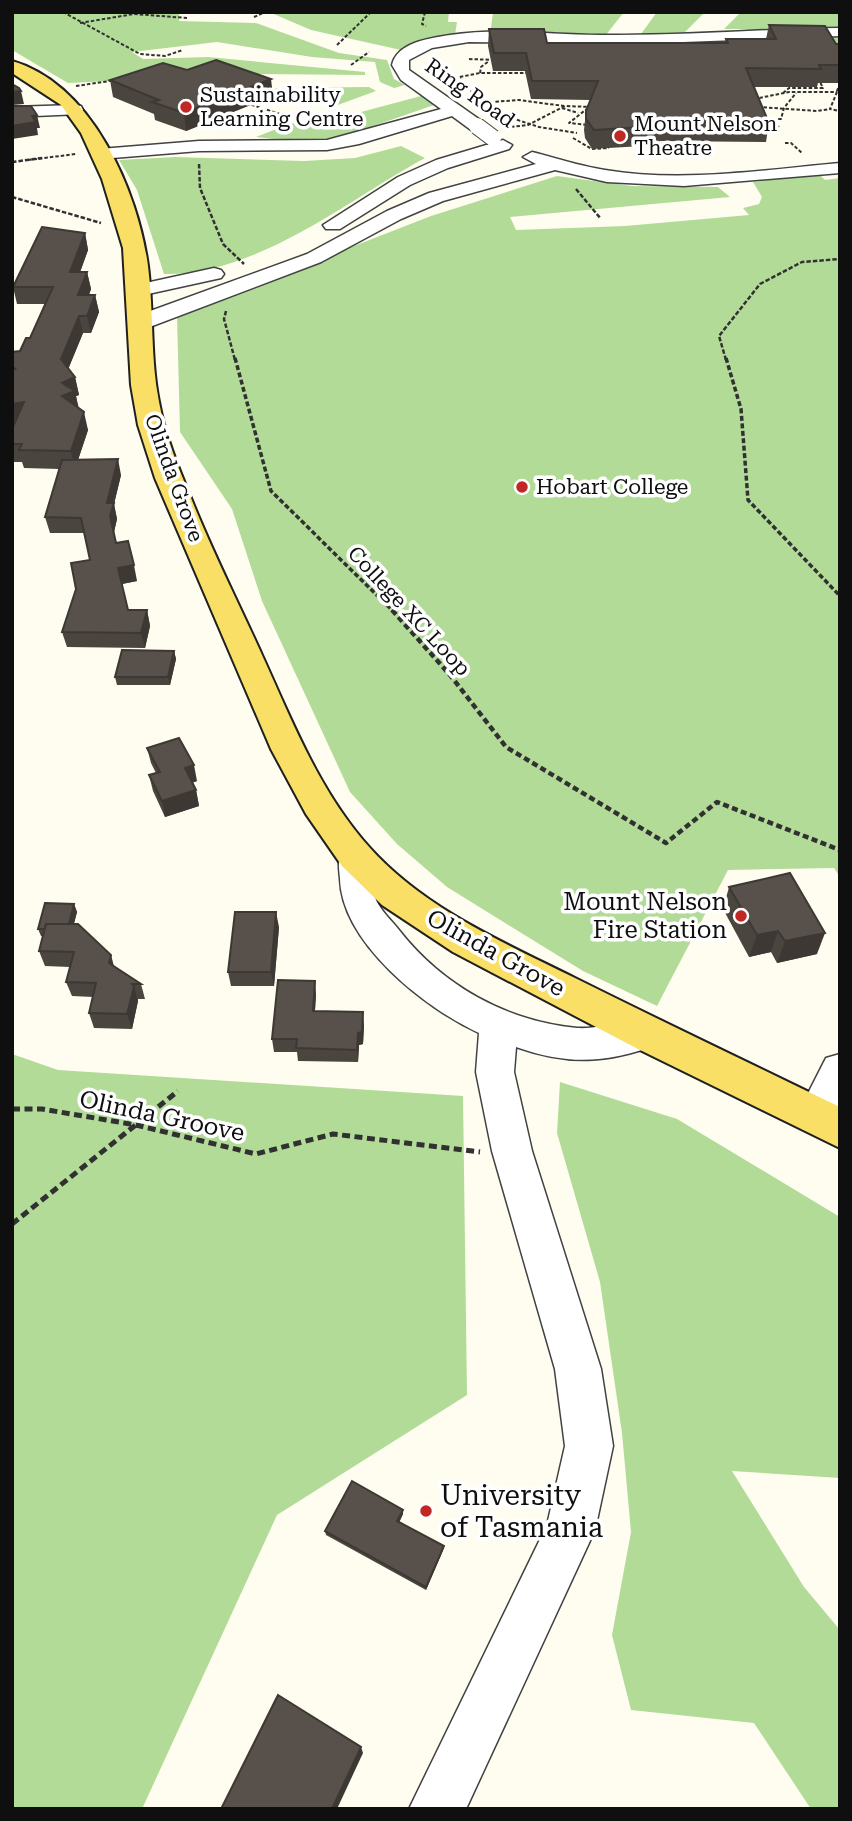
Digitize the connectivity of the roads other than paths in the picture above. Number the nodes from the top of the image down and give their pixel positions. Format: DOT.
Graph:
graph roads {
  1 [pos="840,32"];
  2 [pos="12,66"];
  3 [pos="75,110"];
  4 [pos="454,110"];
  5 [pos="12,113"];
  6 [pos="498,141"];
  7 [pos="99,152"];
  8 [pos="553,165"];
  9 [pos="840,168"];
  10 [pos="315,235"];
  11 [pos="291,246"];
  12 [pos="138,290"];
  13 [pos="139,323"];
  14 [pos="355,857"];
  15 [pos="498,1025"];
  16 [pos="647,1033"];
  17 [pos="840,1070"];
  18 [pos="828,1123"];
  19 [pos="437,1809"];
  1 -- 4 [label="street, Ring Road"];
  2 -- 3 [label="main road, Olinda Grove"];
  3 -- 5 [label="street"];
  3 -- 7 [label="main road, Olinda Grove"];
  4 -- 6 [label="street, Ring Road, bridge"];
  4 -- 7 [label="street"];
  6 -- 8 [label="street, Ring Road"];
  6 -- 10 [label="street"];
  7 -- 12 [label="main road, Olinda Grove"];
  8 -- 9 [label="street, Ring Road"];
  8 -- 13 [label="street"];
  11 -- 12 [label="street"];
  12 -- 13 [label="main road, Olinda Grove"];
  13 -- 14 [label="main road, Olinda Grove"];
  14 -- 15 [label="street, Olinda Grove"];
  14 -- 16 [label="main road, Olinda Grove"];
  15 -- 16 [label="street, Olinda Grove"];
  15 -- 19 [label="street"];
  16 -- 18 [label="main road, Olinda Grove"];
  17 -- 18 [label="street"];
}
